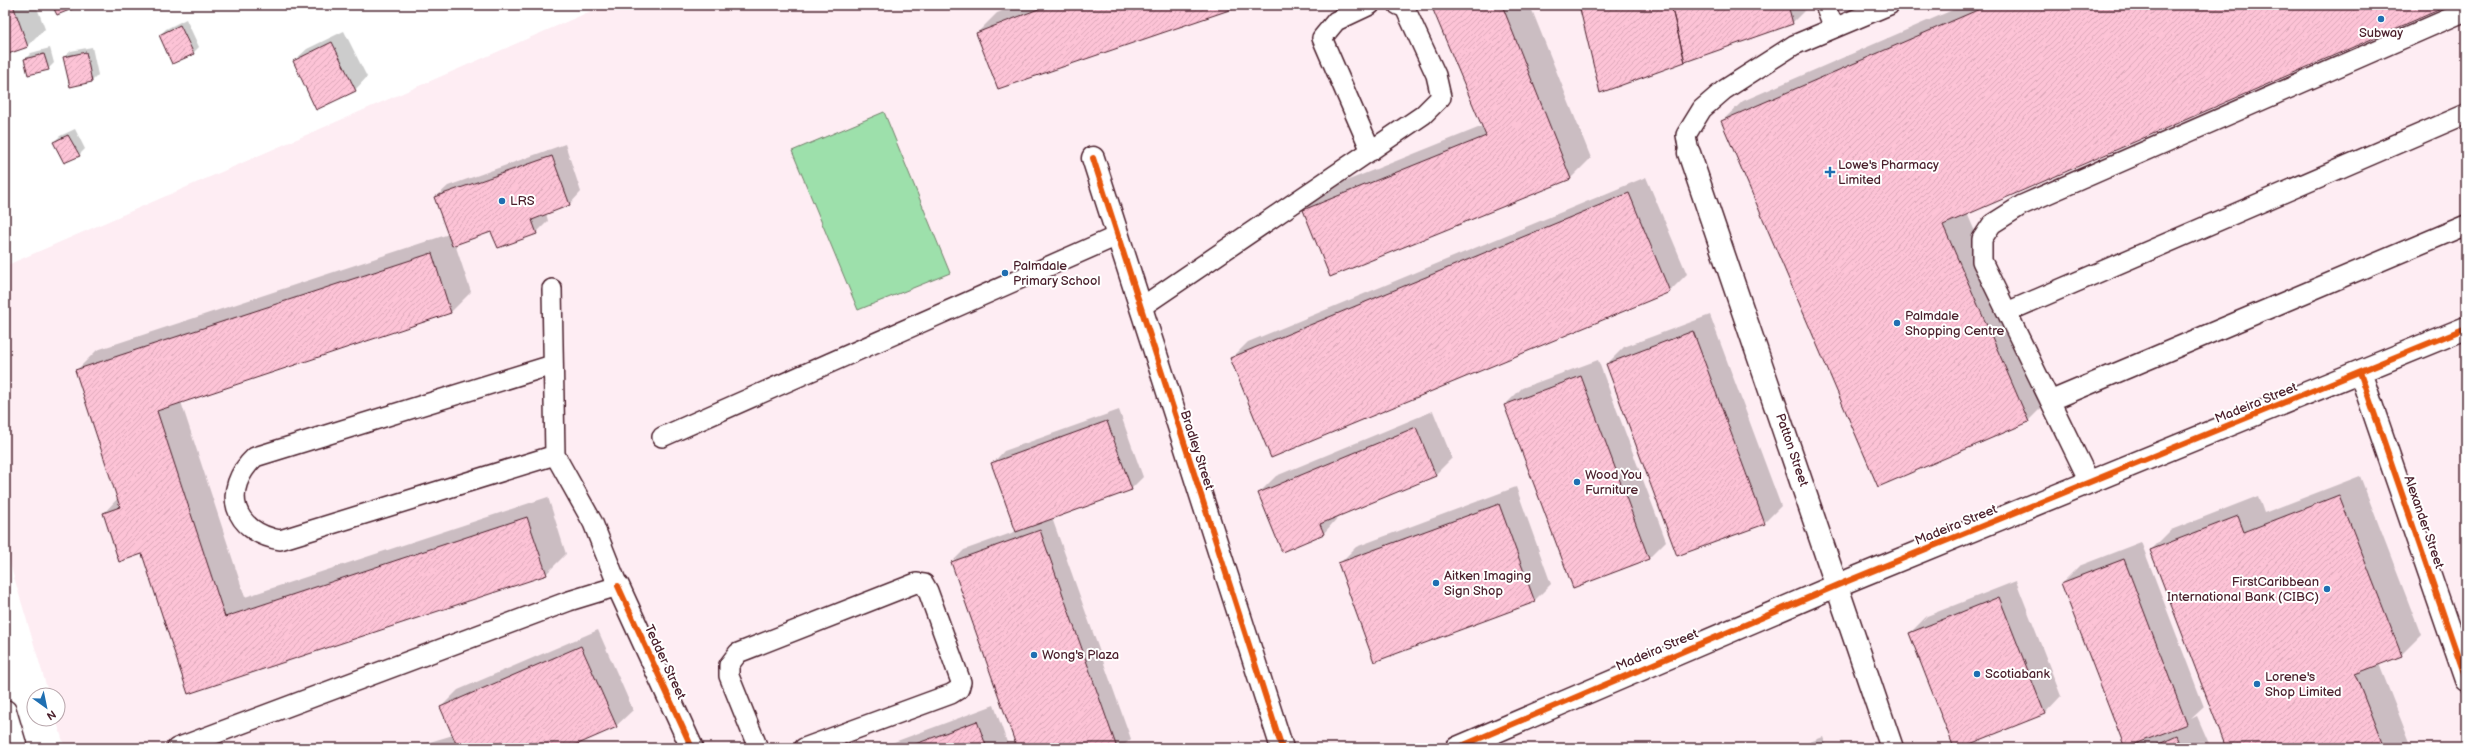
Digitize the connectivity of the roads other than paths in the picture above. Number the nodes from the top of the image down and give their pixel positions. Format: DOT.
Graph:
graph roads {
  1 [pos="1370,5"];
  2 [pos="1398,5"];
  3 [pos="1825,5"];
  4 [pos="1889,5"];
  5 [pos="2466,11"];
  6 [pos="1834,28"];
  7 [pos="2466,114"];
  8 [pos="1371,151"];
  9 [pos="1689,153"];
  10 [pos="1092,158"];
  11 [pos="2466,225"];
  12 [pos="1117,236"];
  13 [pos="552,289"];
  14 [pos="1140,308"];
  15 [pos="2007,312"];
  16 [pos="2466,328"];
  17 [pos="552,365"];
  18 [pos="2360,372"];
  19 [pos="2050,400"];
  20 [pos="662,437"];
  21 [pos="555,455"];
  22 [pos="2090,483"];
  23 [pos="1838,585"];
  24 [pos="618,586"];
  25 [pos="2466,680"];
  26 [pos="6,721"];
  27 [pos="16,748"];
  28 [pos="177,748"];
  29 [pos="692,748"];
  30 [pos="758,748"];
  31 [pos="804,748"];
  32 [pos="1282,748"];
  33 [pos="1457,748"];
  34 [pos="1892,748"];
  1 -- 8 [label="lane"];
  2 -- 8 [label="lane"];
  3 -- 6 [label="lane"];
  4 -- 6 [label="lane"];
  5 -- 15 [label="lane"];
  6 -- 9 [label="lane"];
  7 -- 15 [label="lane"];
  8 -- 14 [label="lane"];
  9 -- 23 [label="street, Patton Street"];
  10 -- 12 [label="street, Bradley Street"];
  11 -- 19 [label="lane"];
  12 -- 14 [label="street, Bradley Street"];
  12 -- 20 [label="lane"];
  13 -- 17 [label="lane"];
  14 -- 32 [label="street, Bradley Street"];
  15 -- 19 [label="lane"];
  16 -- 18 [label="street, Madeira Street"];
  17 -- 21 [label="lane"];
  17 -- 21 [label="lane"];
  18 -- 22 [label="street, Madeira Street"];
  18 -- 25 [label="street, Alexander Street"];
  19 -- 22 [label="lane"];
  21 -- 24 [label="lane"];
  22 -- 23 [label="street, Madeira Street"];
  23 -- 33 [label="street, Madeira Street"];
  23 -- 34 [label="street, Patton Street"];
  24 -- 28 [label="lane"];
  24 -- 29 [label="street, Tedder Street"];
  26 -- 27 [label="street"];
  30 -- 31 [label="lane"];
}
